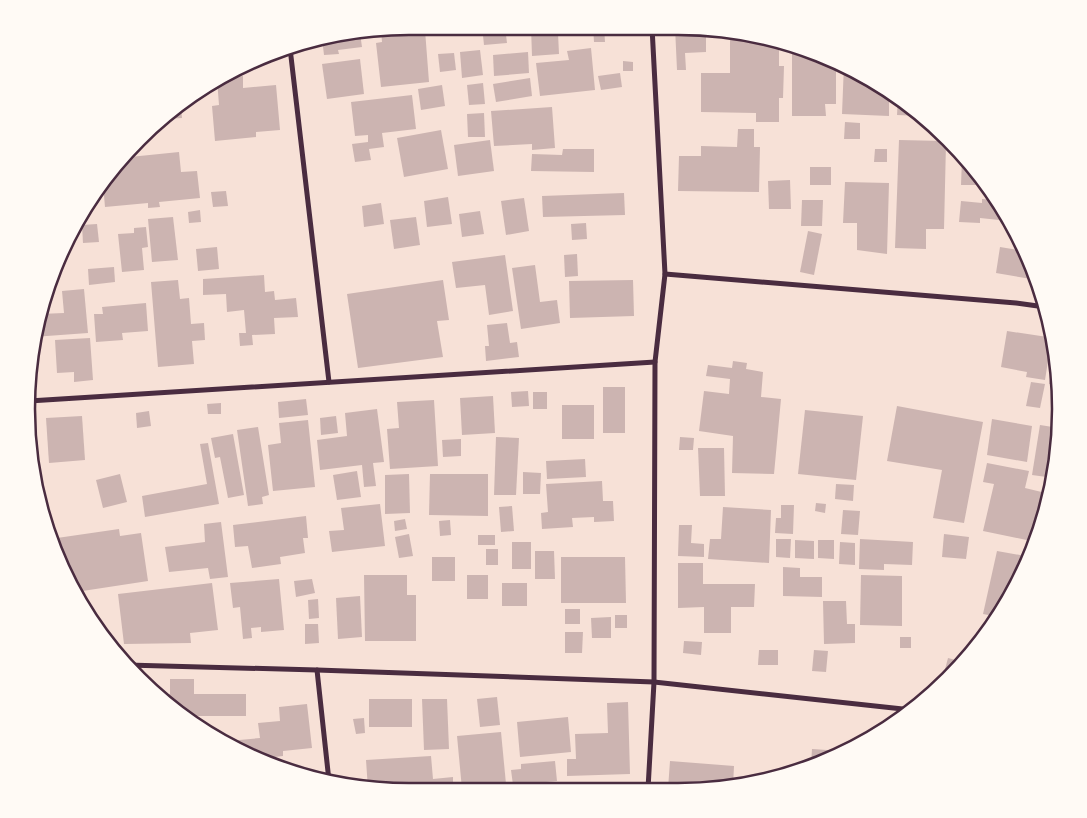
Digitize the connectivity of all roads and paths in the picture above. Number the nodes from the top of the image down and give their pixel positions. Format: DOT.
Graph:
graph roads {
  1 [pos="652,35"];
  2 [pos="291,54"];
  3 [pos="665,274"];
  4 [pos="1037,306"];
  5 [pos="656,362"];
  6 [pos="329,382"];
  7 [pos="35,402"];
  8 [pos="138,666"];
  9 [pos="317,670"];
  10 [pos="654,682"];
  11 [pos="902,709"];
  12 [pos="328,774"];
  13 [pos="648,783"];
  1 -- 3 [label="street"];
  2 -- 6 [label="street"];
  3 -- 4 [label="street"];
  3 -- 5 [label="street"];
  5 -- 6 [label="street"];
  5 -- 10 [label="street"];
  6 -- 7 [label="street"];
  8 -- 9 [label="street"];
  9 -- 10 [label="street"];
  9 -- 12 [label="street"];
  10 -- 11 [label="street"];
  10 -- 13 [label="street"];
}
